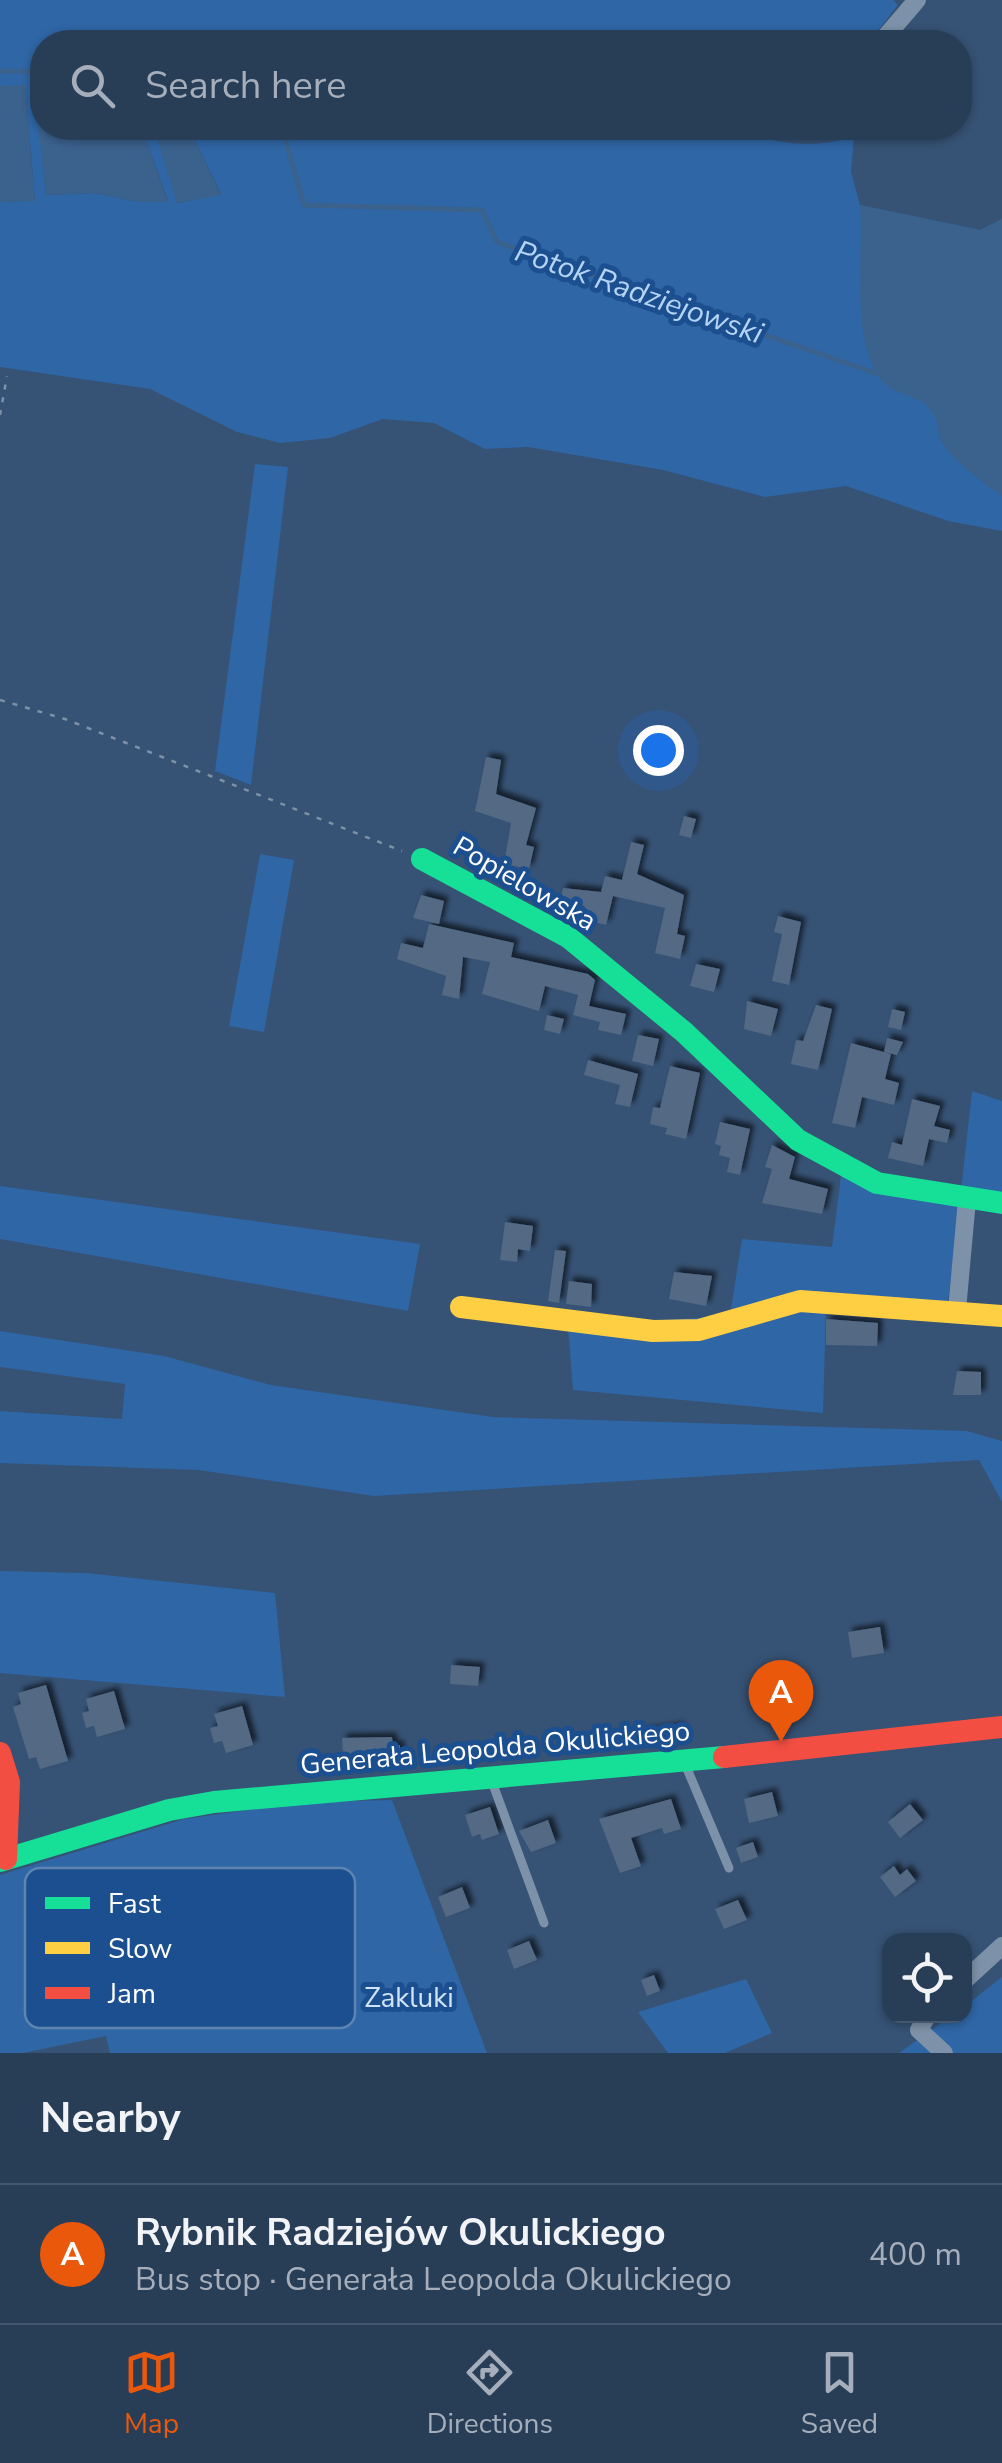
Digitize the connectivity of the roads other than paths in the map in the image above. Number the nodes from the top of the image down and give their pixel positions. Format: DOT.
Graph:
graph roads {
  1 [pos="917,0"];
  2 [pos="891,30"];
  3 [pos="422,859"];
  4 [pos="967,1200"];
  5 [pos="1002,1203"];
  6 [pos="461,1307"];
  7 [pos="958,1310"];
  8 [pos="1002,1316"];
  9 [pos="1002,1727"];
  10 [pos="0,1753"];
  11 [pos="684,1761"];
  12 [pos="490,1776"];
  13 [pos="3,1860"];
  14 [pos="730,1868"];
  15 [pos="544,1923"];
  16 [pos="1002,1946"];
  17 [pos="972,1974"];
  18 [pos="923,2023"];
  19 [pos="944,2053"];
  1 -- 2 [label="street"];
  3 -- 4 [label="street, Popielowska"];
  4 -- 5 [label="street, Popielowska"];
  4 -- 7 [label="street"];
  6 -- 7 [label="street"];
  7 -- 8 [label="street"];
  9 -- 11 [label="street, Generała Leopolda Okulickiego"];
  10 -- 13 [label="street"];
  11 -- 12 [label="street, Generała Leopolda Okulickiego"];
  11 -- 14 [label="lane"];
  12 -- 13 [label="street, Generała Leopolda Okulickiego"];
  12 -- 15 [label="lane"];
  16 -- 17 [label="street"];
  18 -- 19 [label="street"];
}
